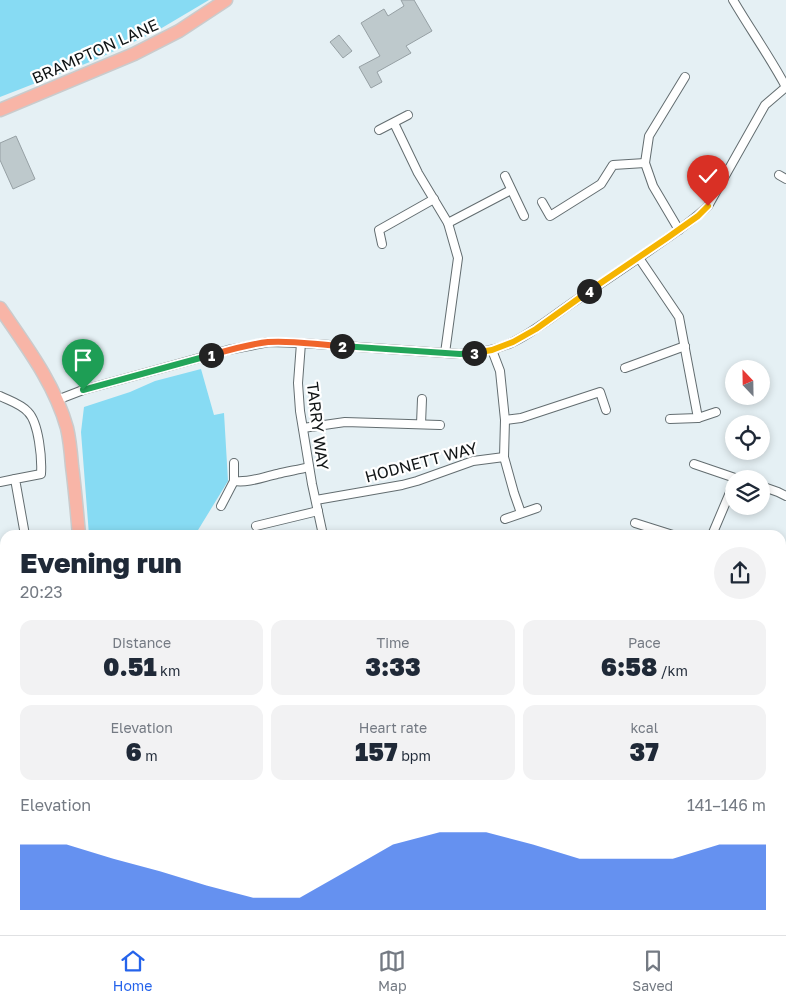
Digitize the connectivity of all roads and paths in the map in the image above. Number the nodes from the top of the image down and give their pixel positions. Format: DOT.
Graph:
graph roads {
  1 [pos="226,0"];
  2 [pos="733,0"];
  3 [pos="686,77"];
  4 [pos="786,87"];
  5 [pos="0,110"];
  6 [pos="408,115"];
  7 [pos="394,123"];
  8 [pos="380,130"];
  9 [pos="645,163"];
  10 [pos="505,176"];
  11 [pos="511,190"];
  12 [pos="434,199"];
  13 [pos="542,202"];
  14 [pos="524,216"];
  15 [pos="448,223"];
  16 [pos="679,230"];
  17 [pos="382,244"];
  18 [pos="639,258"];
  19 [pos="0,308"];
  20 [pos="301,343"];
  21 [pos="685,346"];
  22 [pos="492,350"];
  23 [pos="445,353"];
  24 [pos="625,368"];
  25 [pos="0,396"];
  26 [pos="422,399"];
  27 [pos="57,400"];
  28 [pos="606,410"];
  29 [pos="716,412"];
  30 [pos="698,418"];
  31 [pos="670,419"];
  32 [pos="505,420"];
  33 [pos="421,424"];
  34 [pos="440,425"];
  35 [pos="303,428"];
  36 [pos="504,457"];
  37 [pos="234,463"];
  38 [pos="694,464"];
  39 [pos="309,468"];
  40 [pos="725,475"];
  41 [pos="15,479"];
  42 [pos="234,481"];
  43 [pos="0,482"];
  44 [pos="770,489"];
  45 [pos="786,496"];
  46 [pos="316,500"];
  47 [pos="725,504"];
  48 [pos="221,506"];
  49 [pos="537,508"];
  50 [pos="318,512"];
  51 [pos="521,513"];
  52 [pos="505,520"];
  53 [pos="635,523"];
  54 [pos="256,526"];
  55 [pos="24,530"];
  56 [pos="79,530"];
  57 [pos="322,530"];
  58 [pos="658,530"];
  59 [pos="714,530"];
  1 -- 5 [label="main road, BRAMPTON LANE"];
  2 -- 4 [label="street"];
  3 -- 9 [label="street"];
  4 -- 16 [label="street"];
  6 -- 7 [label="street"];
  7 -- 8 [label="street"];
  7 -- 12 [label="street"];
  9 -- 13 [label="street"];
  9 -- 16 [label="street"];
  10 -- 11 [label="street"];
  11 -- 14 [label="street"];
  11 -- 15 [label="street"];
  12 -- 15 [label="street"];
  12 -- 17 [label="street"];
  15 -- 23 [label="street"];
  16 -- 18 [label="street"];
  18 -- 21 [label="street"];
  18 -- 22 [label="street"];
  19 -- 27 [label="main road"];
  20 -- 23 [label="street"];
  20 -- 27 [label="street"];
  20 -- 35 [label="street, TARRY WAY"];
  21 -- 24 [label="street"];
  21 -- 30 [label="street"];
  22 -- 23 [label="street"];
  22 -- 32 [label="street"];
  25 -- 41 [label="street"];
  26 -- 33 [label="street"];
  27 -- 56 [label="main road"];
  28 -- 32 [label="street"];
  29 -- 30 [label="street"];
  30 -- 31 [label="street"];
  32 -- 36 [label="street"];
  33 -- 34 [label="street"];
  33 -- 35 [label="street"];
  35 -- 39 [label="street, TARRY WAY"];
  36 -- 46 [label="street, HODNETT WAY"];
  36 -- 51 [label="street"];
  37 -- 42 [label="street"];
  38 -- 40 [label="street"];
  39 -- 42 [label="street"];
  39 -- 46 [label="street, TARRY WAY"];
  41 -- 43 [label="street"];
  41 -- 55 [label="street"];
  42 -- 48 [label="street"];
  44 -- 45 [label="street"];
  46 -- 50 [label="street, TARRY WAY"];
  47 -- 59 [label="street"];
  49 -- 51 [label="street"];
  50 -- 54 [label="street"];
  50 -- 57 [label="street, TARRY WAY"];
  51 -- 52 [label="street"];
  53 -- 58 [label="street"];
}
